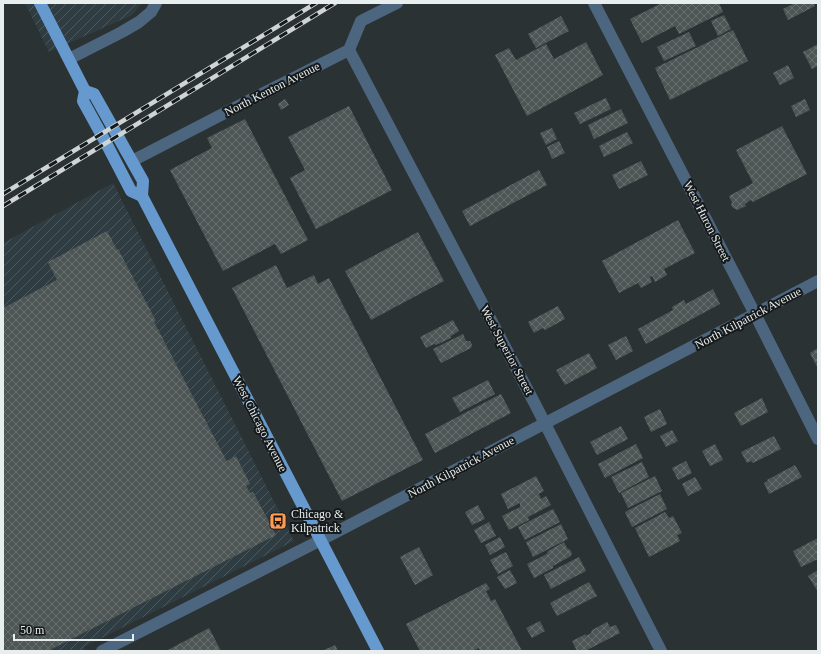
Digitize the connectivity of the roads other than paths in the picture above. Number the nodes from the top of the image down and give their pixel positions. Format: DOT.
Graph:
graph roads {
  1 [pos="40,3"];
  2 [pos="156,3"];
  3 [pos="396,3"];
  4 [pos="594,3"];
  5 [pos="349,50"];
  6 [pos="69,60"];
  7 [pos="85,91"];
  8 [pos="132,161"];
  9 [pos="142,196"];
  10 [pos="818,281"];
  11 [pos="755,314"];
  12 [pos="545,423"];
  13 [pos="818,439"];
  14 [pos="320,540"];
  15 [pos="102,651"];
  16 [pos="378,651"];
  17 [pos="661,651"];
  1 -- 6 [label="main road, West Chicago Avenue"];
  2 -- 6 [label="street"];
  3 -- 5 [label="street"];
  4 -- 11 [label="street, West Huron Street"];
  5 -- 8 [label="street, North Kenton Avenue"];
  5 -- 12 [label="street, West Superior Street"];
  6 -- 7 [label="main road, West Chicago Avenue"];
  7 -- 8 [label="main road, West Chicago Avenue"];
  7 -- 9 [label="main road, West Chicago Avenue"];
  8 -- 9 [label="main road, West Chicago Avenue"];
  9 -- 14 [label="main road, West Chicago Avenue"];
  10 -- 11 [label="street, North Kilpatrick Avenue"];
  11 -- 12 [label="street, North Kilpatrick Avenue"];
  11 -- 13 [label="street, West Huron Street"];
  12 -- 14 [label="street, North Kilpatrick Avenue"];
  12 -- 17 [label="street, West Superior Street"];
  14 -- 15 [label="street, North Kilpatrick Avenue"];
  14 -- 16 [label="main road, West Chicago Avenue"];
}
